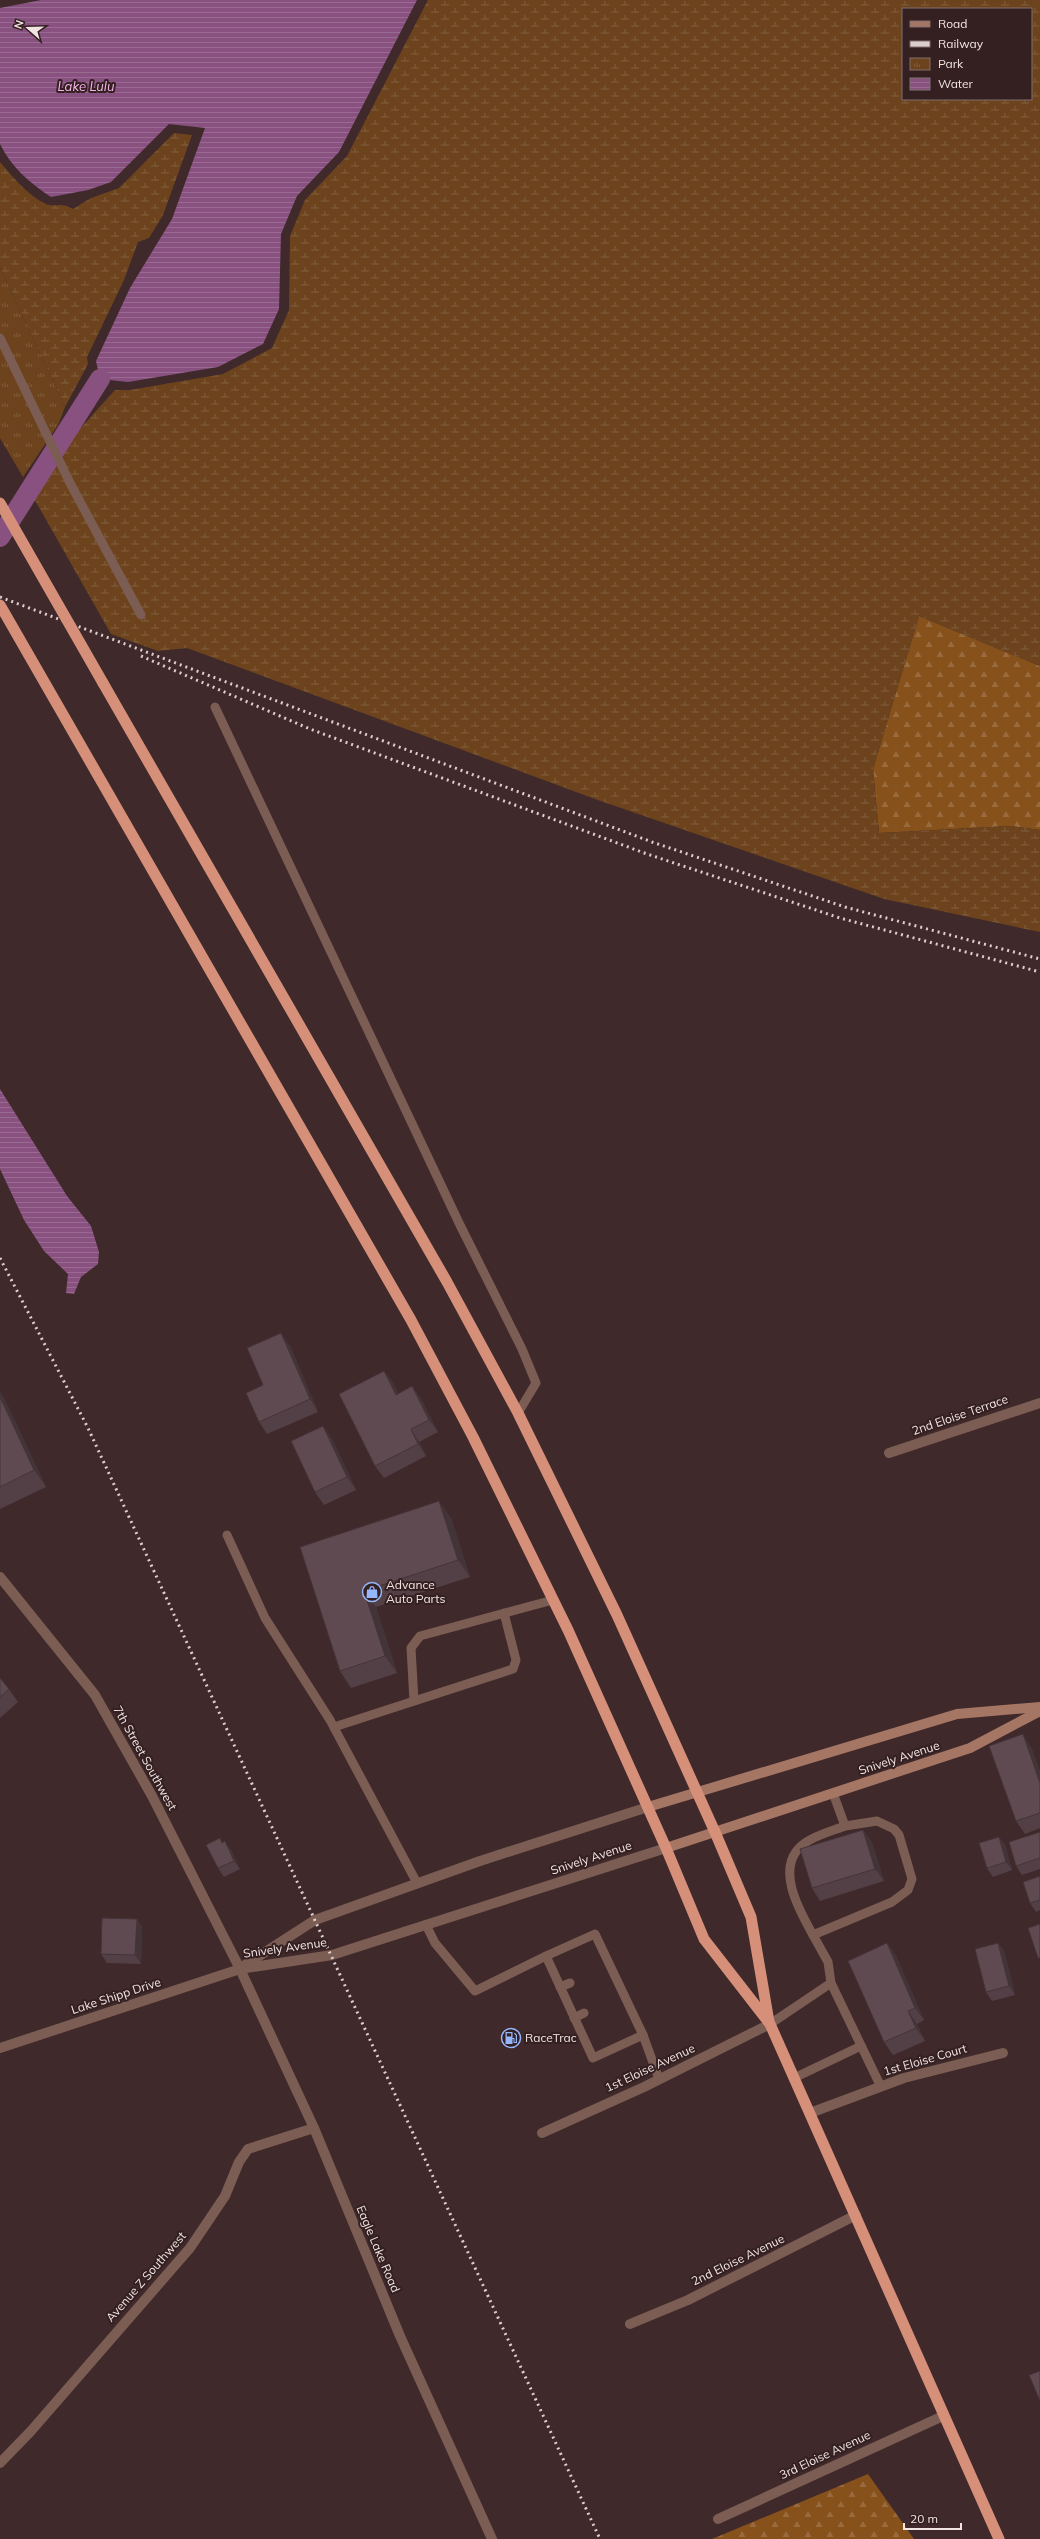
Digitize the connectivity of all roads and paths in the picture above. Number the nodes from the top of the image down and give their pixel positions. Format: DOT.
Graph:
graph roads {
  1 [pos="0,338"];
  2 [pos="0,503"];
  3 [pos="0,605"];
  4 [pos="141,615"];
  5 [pos="215,707"];
  6 [pos="1040,1403"];
  7 [pos="518,1413"];
  8 [pos="889,1453"];
  9 [pos="227,1535"];
  10 [pos="0,1577"];
  11 [pos="553,1600"];
  12 [pos="504,1613"];
  13 [pos="414,1701"];
  14 [pos="1040,1707"];
  15 [pos="1040,1711"];
  16 [pos="334,1727"];
  17 [pos="698,1792"];
  18 [pos="833,1793"];
  19 [pos="648,1807"];
  20 [pos="845,1826"];
  21 [pos="715,1832"];
  22 [pos="666,1848"];
  23 [pos="417,1883"];
  24 [pos="426,1925"];
  25 [pos="813,1935"];
  26 [pos="546,1956"];
  27 [pos="240,1969"];
  28 [pos="570,1983"];
  29 [pos="831,1983"];
  30 [pos="560,1987"];
  31 [pos="584,2013"];
  32 [pos="574,2018"];
  33 [pos="770,2024"];
  34 [pos="643,2035"];
  35 [pos="861,2046"];
  36 [pos="0,2048"];
  37 [pos="1003,2053"];
  38 [pos="794,2078"];
  39 [pos="659,2079"];
  40 [pos="880,2087"];
  41 [pos="810,2114"];
  42 [pos="314,2128"];
  43 [pos="542,2134"];
  44 [pos="856,2215"];
  45 [pos="630,2324"];
  46 [pos="944,2416"];
  47 [pos="0,2463"];
  48 [pos="718,2518"];
  49 [pos="492,2539"];
  50 [pos="1000,2539"];
  1 -- 4 [label="lane"];
  2 -- 7 [label="highway, bridge"];
  3 -- 11 [label="highway"];
  5 -- 7 [label="lane"];
  6 -- 8 [label="street, 2nd Eloise Terrace"];
  7 -- 17 [label="highway"];
  9 -- 16 [label="lane"];
  10 -- 27 [label="street, 7th Street Southwest"];
  11 -- 12 [label="lane"];
  11 -- 19 [label="highway"];
  12 -- 13 [label="lane"];
  12 -- 13 [label="lane"];
  13 -- 16 [label="lane"];
  14 -- 17 [label="main road, Snively Avenue"];
  15 -- 18 [label="main road, Snively Avenue"];
  16 -- 23 [label="lane"];
  17 -- 19 [label="main road, Snively Avenue"];
  17 -- 21 [label="highway"];
  18 -- 20 [label="lane"];
  18 -- 21 [label="main road, Snively Avenue"];
  19 -- 22 [label="highway"];
  19 -- 23 [label="street, Snively Avenue"];
  20 -- 25 [label="lane"];
  20 -- 25 [label="lane"];
  21 -- 22 [label="main road, Snively Avenue"];
  21 -- 33 [label="highway"];
  22 -- 24 [label="street, Snively Avenue"];
  22 -- 33 [label="highway"];
  23 -- 27 [label="street, Snively Avenue"];
  24 -- 26 [label="lane"];
  24 -- 27 [label="street, Snively Avenue"];
  25 -- 29 [label="lane"];
  26 -- 30 [label="lane"];
  26 -- 34 [label="lane"];
  27 -- 36 [label="street, Lake Shipp Drive"];
  27 -- 42 [label="street, Eagle Lake Road"];
  28 -- 30 [label="lane"];
  29 -- 33 [label="lane"];
  29 -- 35 [label="lane"];
  30 -- 32 [label="lane"];
  31 -- 32 [label="lane"];
  32 -- 34 [label="lane"];
  33 -- 38 [label="highway"];
  33 -- 39 [label="street, 1st Eloise Avenue"];
  34 -- 39 [label="lane"];
  35 -- 38 [label="lane"];
  35 -- 40 [label="lane"];
  37 -- 40 [label="street, 1st Eloise Court"];
  38 -- 41 [label="highway"];
  39 -- 43 [label="street, 1st Eloise Avenue"];
  40 -- 41 [label="street, 1st Eloise Court"];
  41 -- 44 [label="highway"];
  42 -- 47 [label="street, Avenue Z Southwest"];
  42 -- 49 [label="street, Eagle Lake Road"];
  44 -- 45 [label="street, 2nd Eloise Avenue"];
  44 -- 46 [label="highway"];
  46 -- 48 [label="street, 3rd Eloise Avenue"];
  46 -- 50 [label="highway"];
}
